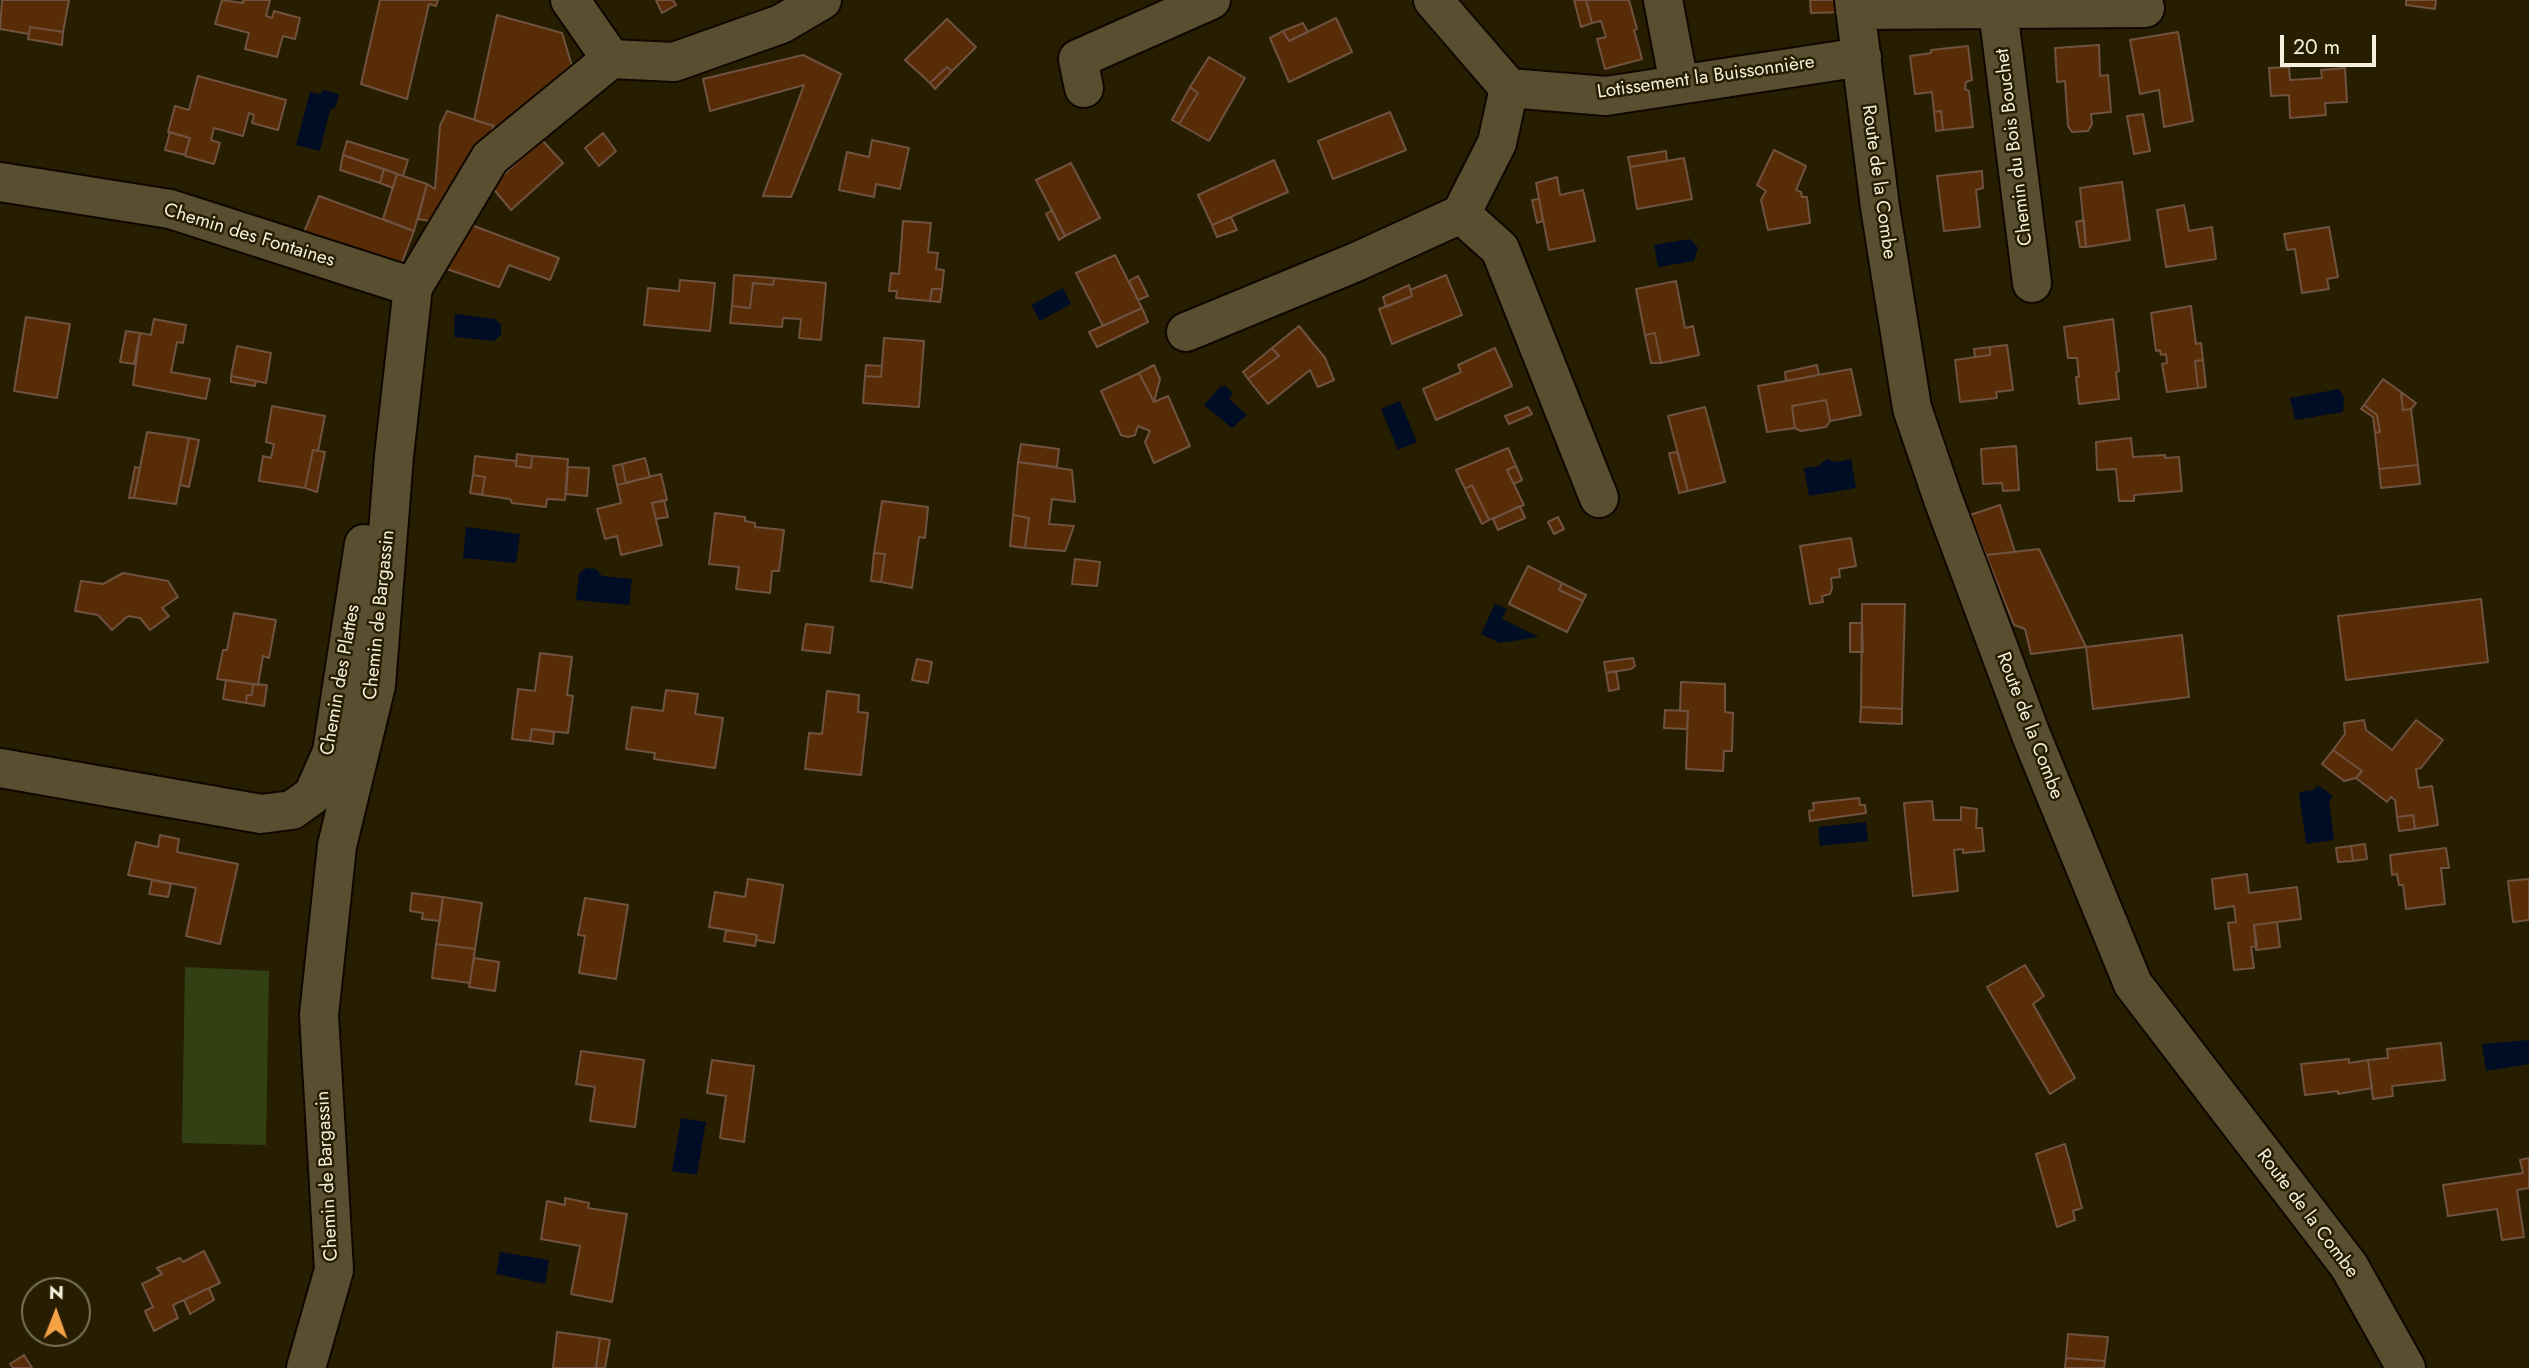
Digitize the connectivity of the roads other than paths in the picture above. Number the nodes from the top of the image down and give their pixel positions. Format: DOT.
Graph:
graph roads {
  1 [pos="570,0"];
  2 [pos="822,0"];
  3 [pos="1211,0"];
  4 [pos="1433,0"];
  5 [pos="1663,0"];
  6 [pos="1855,5"];
  7 [pos="2071,5"];
  8 [pos="2145,8"];
  9 [pos="1998,10"];
  10 [pos="1862,57"];
  11 [pos="611,59"];
  12 [pos="1679,84"];
  13 [pos="1084,88"];
  14 [pos="1509,88"];
  15 [pos="0,183"];
  16 [pos="1461,214"];
  17 [pos="2032,283"];
  18 [pos="413,287"];
  19 [pos="1186,332"];
  20 [pos="394,456"];
  21 [pos="1599,498"];
  22 [pos="0,768"];
  23 [pos="306,1368"];
  24 [pos="2406,1368"];
  1 -- 11 [label="street"];
  2 -- 11 [label="street"];
  3 -- 13 [label="street"];
  4 -- 14 [label="street"];
  5 -- 12 [label="street"];
  6 -- 9 [label="street"];
  6 -- 10 [label="street, Route de la Combe"];
  7 -- 8 [label="street"];
  7 -- 9 [label="street"];
  9 -- 17 [label="street, Chemin du Bois Bouchet"];
  10 -- 12 [label="street, Lotissement la Buissonnière"];
  10 -- 24 [label="street, Route de la Combe"];
  11 -- 18 [label="street, Chemin de Bargassin"];
  12 -- 14 [label="street, Lotissement la Buissonnière"];
  14 -- 16 [label="street"];
  15 -- 18 [label="street, Chemin des Fontaines"];
  16 -- 19 [label="street"];
  16 -- 21 [label="street"];
  18 -- 20 [label="street, Chemin de Bargassin"];
  20 -- 22 [label="street, Chemin des Plattes"];
  20 -- 23 [label="street, Chemin de Bargassin"];
}
